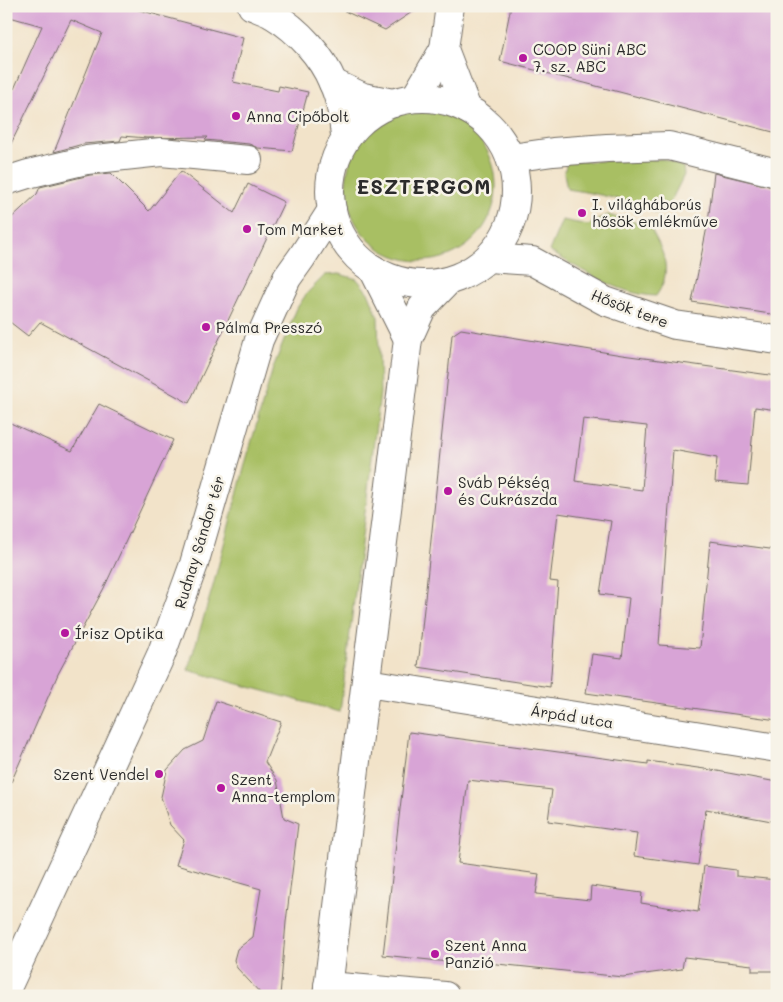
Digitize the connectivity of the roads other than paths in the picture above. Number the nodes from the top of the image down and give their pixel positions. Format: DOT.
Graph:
graph roads {
  1 [pos="252,6"];
  2 [pos="450,6"];
  3 [pos="444,49"];
  4 [pos="333,82"];
  5 [pos="404,100"];
  6 [pos="467,108"];
  7 [pos="346,136"];
  8 [pos="511,158"];
  9 [pos="248,160"];
  10 [pos="777,173"];
  11 [pos="17,177"];
  12 [pos="6,194"];
  13 [pos="332,210"];
  14 [pos="302,257"];
  15 [pos="489,258"];
  16 [pos="365,263"];
  17 [pos="448,280"];
  18 [pos="408,339"];
  19 [pos="777,340"];
  20 [pos="367,683"];
  21 [pos="777,748"];
  22 [pos="7,987"];
  23 [pos="327,991"];
  24 [pos="445,996"];
  1 -- 4 [label="main road"];
  2 -- 3 [label="main road"];
  3 -- 5 [label="main road"];
  3 -- 6 [label="main road"];
  4 -- 5 [label="main road"];
  4 -- 7 [label="main road"];
  5 -- 6 [label="main road"];
  5 -- 7 [label="main road"];
  6 -- 8 [label="main road"];
  7 -- 13 [label="main road"];
  8 -- 10 [label="main road"];
  8 -- 15 [label="main road"];
  9 -- 11 [label="main road"];
  11 -- 12 [label="main road"];
  13 -- 14 [label="main road, Rudnay Sándor tér"];
  13 -- 16 [label="main road"];
  14 -- 16 [label="main road"];
  14 -- 22 [label="main road, Rudnay Sándor tér"];
  15 -- 17 [label="main road"];
  15 -- 19 [label="main road, Hősök tere"];
  16 -- 17 [label="main road"];
  16 -- 18 [label="main road"];
  17 -- 18 [label="main road"];
  18 -- 20 [label="main road"];
  20 -- 21 [label="main road, Árpád utca"];
  20 -- 23 [label="main road"];
  23 -- 24 [label="main road"];
}
